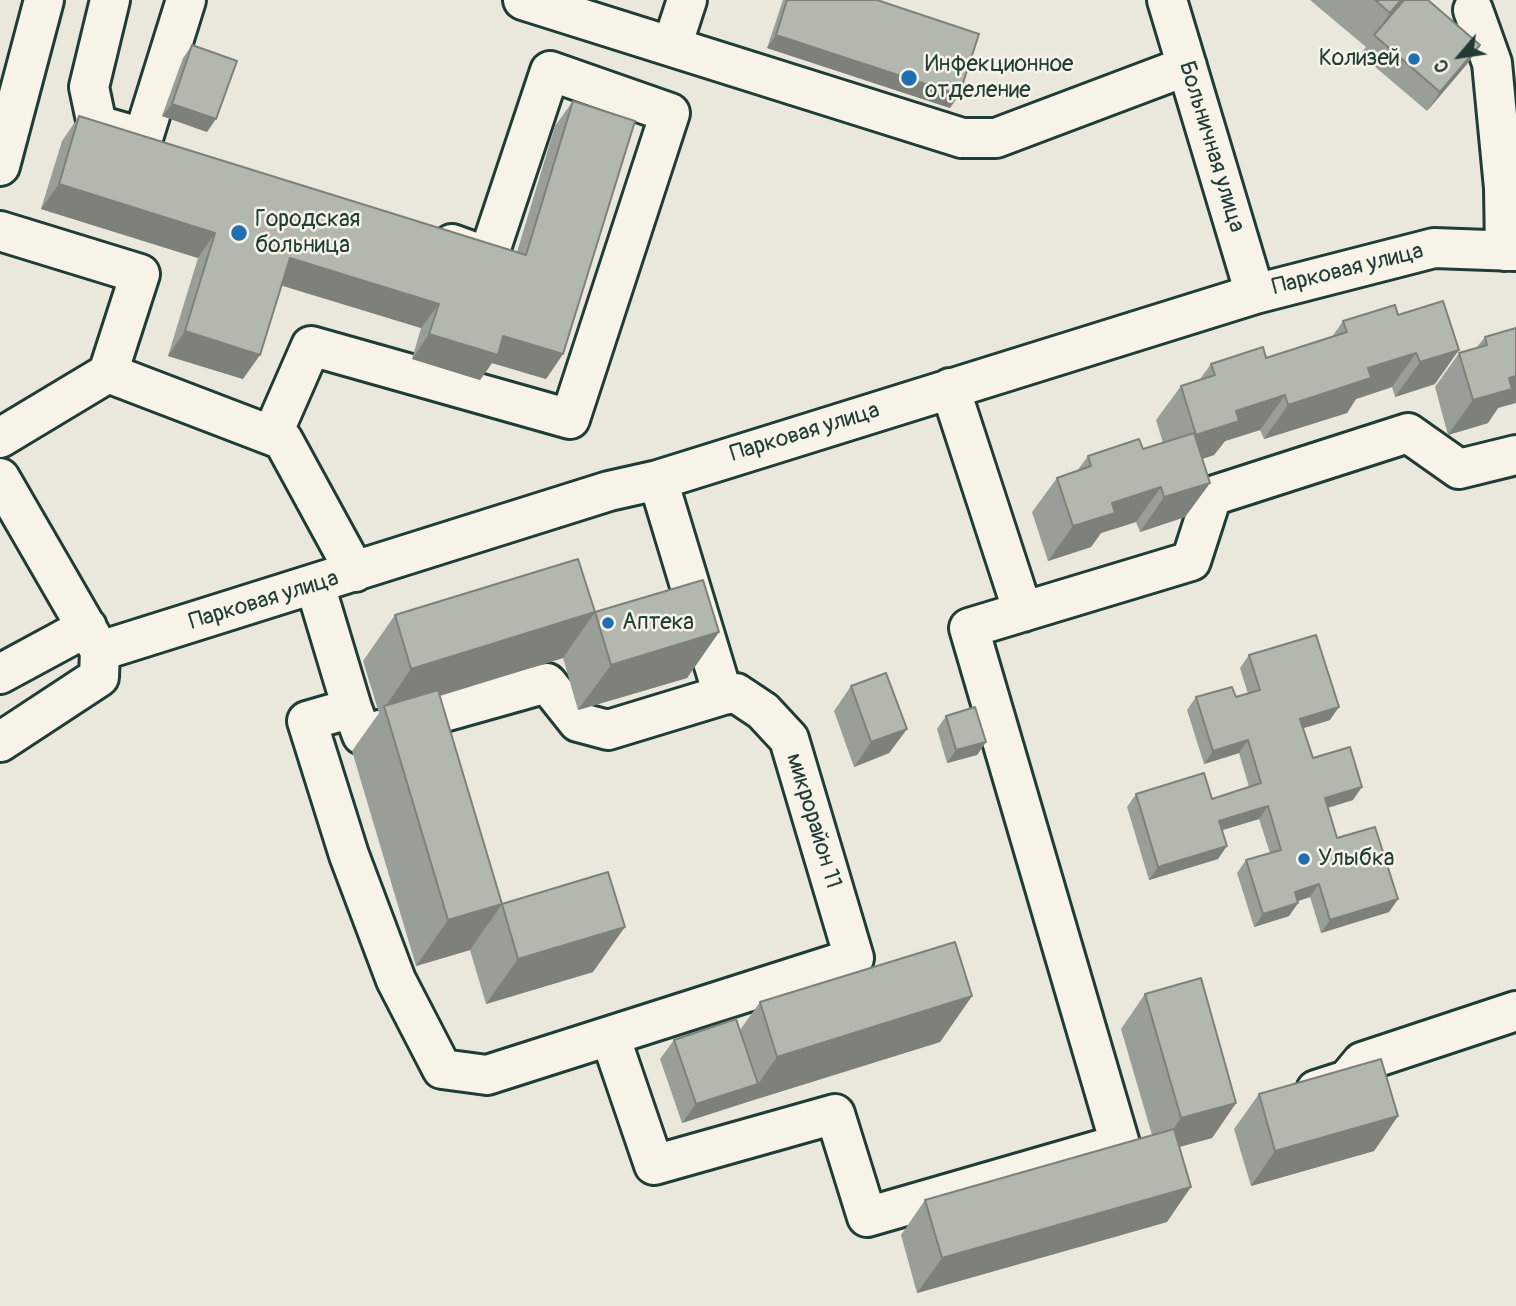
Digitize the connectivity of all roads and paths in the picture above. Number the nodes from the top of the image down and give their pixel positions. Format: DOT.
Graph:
graph roads {
  1 [pos="44,0"];
  2 [pos="110,0"];
  3 [pos="186,0"];
  4 [pos="523,0"];
  5 [pos="687,0"];
  6 [pos="1167,0"];
  7 [pos="1472,3"];
  8 [pos="673,46"];
  9 [pos="1187,66"];
  10 [pos="143,138"];
  11 [pos="181,151"];
  12 [pos="0,166"];
  13 [pos="0,231"];
  14 [pos="425,235"];
  15 [pos="1511,251"];
  16 [pos="1255,294"];
  17 [pos="108,373"];
  18 [pos="950,388"];
  19 [pos="272,435"];
  20 [pos="0,439"];
  21 [pos="1516,454"];
  22 [pos="0,478"];
  23 [pos="658,480"];
  24 [pos="355,572"];
  25 [pos="315,585"];
  26 [pos="1023,612"];
  27 [pos="94,639"];
  28 [pos="0,674"];
  29 [pos="723,695"];
  30 [pos="352,708"];
  31 [pos="0,742"];
  32 [pos="1516,1012"];
  33 [pos="610,1036"];
  34 [pos="1286,1099"];
  1 -- 12 [label="street"];
  2 -- 10 [label="street"];
  3 -- 10 [label="street"];
  4 -- 8 [label="street"];
  5 -- 8 [label="street"];
  6 -- 9 [label="street, Больничная улица"];
  7 -- 15 [label="street"];
  8 -- 9 [label="street"];
  9 -- 16 [label="street, Больничная улица"];
  10 -- 11 [label="street"];
  13 -- 17 [label="street"];
  14 -- 19 [label="street"];
  15 -- 16 [label="street, Парковая улица"];
  16 -- 18 [label="street, Парковая улица"];
  17 -- 19 [label="street"];
  17 -- 20 [label="street"];
  18 -- 23 [label="street, Парковая улица"];
  18 -- 26 [label="street"];
  19 -- 24 [label="street"];
  21 -- 26 [label="street"];
  22 -- 27 [label="street"];
  23 -- 24 [label="street, Парковая улица"];
  23 -- 29 [label="street"];
  24 -- 25 [label="street, Парковая улица"];
  25 -- 27 [label="street, Парковая улица"];
  25 -- 30 [label="street"];
  26 -- 33 [label="street"];
  27 -- 28 [label="street, Парковая улица"];
  27 -- 31 [label="street"];
  29 -- 30 [label="street"];
  29 -- 33 [label="street, микрорайон 11"];
  30 -- 33 [label="street"];
  32 -- 34 [label="street"];
}
